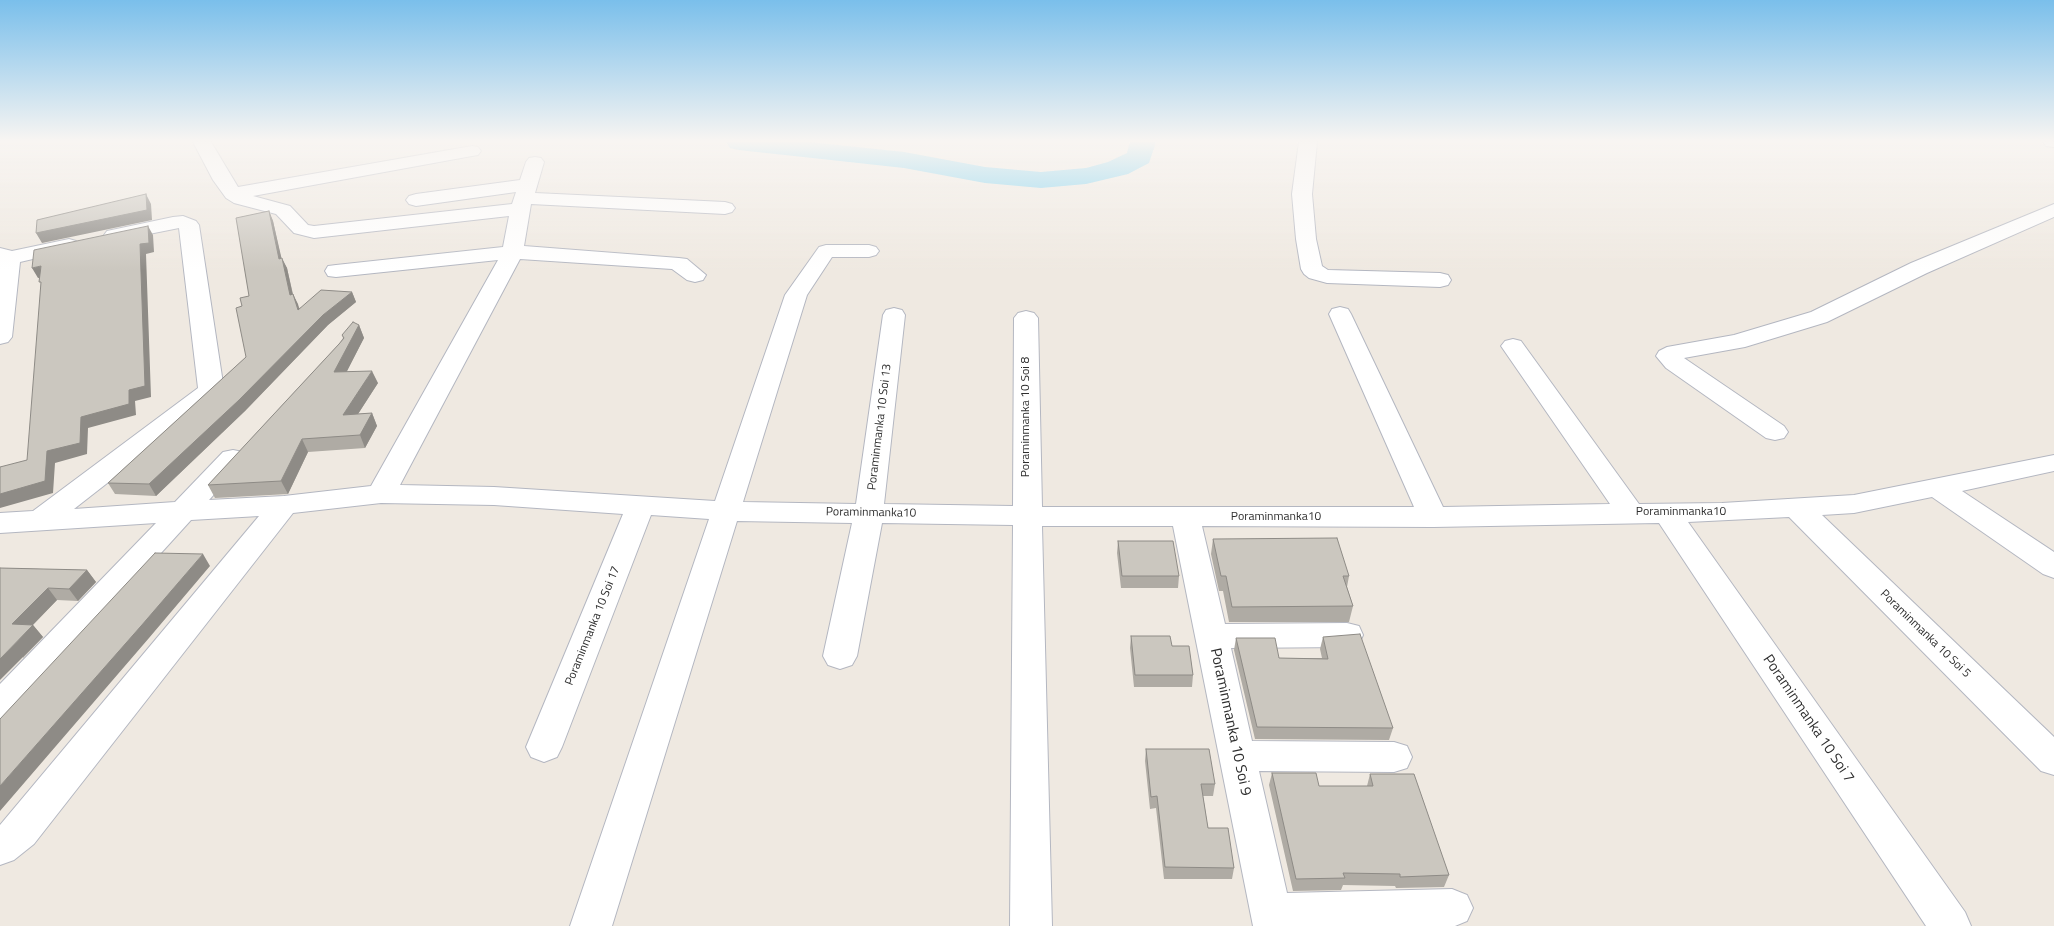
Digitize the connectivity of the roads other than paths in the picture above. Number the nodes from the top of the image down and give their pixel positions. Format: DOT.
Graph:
graph roads {
  1 [pos="226,185"];
  2 [pos="282,185"];
  3 [pos="528,185"];
  4 [pos="1303,185"];
  5 [pos="233,194"];
  6 [pos="524,198"];
  7 [pos="416,200"];
  8 [pos="724,208"];
  9 [pos="2054,210"];
  10 [pos="869,250"];
  11 [pos="513,252"];
  12 [pos="5,256"];
  13 [pos="336,271"];
  14 [pos="695,275"];
  15 [pos="1440,280"];
  16 [pos="1340,314"];
  17 [pos="894,315"];
  18 [pos="1026,318"];
  19 [pos="0,337"];
  20 [pos="1513,346"];
  21 [pos="1775,432"];
  22 [pos="248,442"];
  23 [pos="2054,463"];
  24 [pos="1938,488"];
  25 [pos="381,494"];
  26 [pos="641,504"];
  27 [pos="284,505"];
  28 [pos="1796,507"];
  29 [pos="727,511"];
  30 [pos="1630,512"];
  31 [pos="182,513"];
  32 [pos="870,513"];
  33 [pos="1667,513"];
  34 [pos="1027,516"];
  35 [pos="1433,517"];
  36 [pos="1186,518"];
  37 [pos="38,522"];
  38 [pos="0,523"];
  39 [pos="2054,567"];
  40 [pos="1347,635"];
  41 [pos="1212,636"];
  42 [pos="840,656"];
  43 [pos="0,707"];
  44 [pos="544,746"];
  45 [pos="1237,756"];
  46 [pos="1394,757"];
  47 [pos="2054,760"];
  48 [pos="0,848"];
  49 [pos="1452,908"];
  50 [pos="1273,919"];
  51 [pos="591,926"];
  52 [pos="1031,926"];
  53 [pos="1950,926"];
  1 -- 5 [label="street"];
  2 -- 5 [label="street"];
  3 -- 6 [label="street"];
  4 -- 15 [label="street"];
  5 -- 6 [label="street"];
  6 -- 7 [label="street"];
  6 -- 8 [label="street"];
  6 -- 11 [label="street"];
  9 -- 21 [label="street"];
  10 -- 29 [label="street"];
  11 -- 13 [label="street"];
  11 -- 14 [label="street"];
  11 -- 25 [label="street"];
  12 -- 19 [label="street"];
  12 -- 37 [label="street"];
  16 -- 35 [label="street"];
  17 -- 32 [label="street, Poraminmanka 10 Soi 13"];
  18 -- 34 [label="street, Poraminmanka 10 Soi 8"];
  20 -- 30 [label="street"];
  22 -- 31 [label="street"];
  23 -- 24 [label="street, Poraminmanka10"];
  24 -- 28 [label="street, Poraminmanka10"];
  24 -- 39 [label="street"];
  25 -- 26 [label="street, Poraminmanka10"];
  25 -- 27 [label="street, Poraminmanka10"];
  26 -- 29 [label="street, Poraminmanka10"];
  26 -- 44 [label="street, Poraminmanka 10 Soi 17"];
  27 -- 31 [label="street, Poraminmanka10"];
  27 -- 48 [label="street"];
  28 -- 33 [label="street, Poraminmanka10"];
  28 -- 47 [label="street, Poraminmanka 10 Soi 5"];
  29 -- 32 [label="street, Poraminmanka10"];
  29 -- 51 [label="street"];
  30 -- 33 [label="street, Poraminmanka10"];
  30 -- 35 [label="street, Poraminmanka10"];
  31 -- 37 [label="street, Poraminmanka10"];
  31 -- 43 [label="street"];
  32 -- 34 [label="street, Poraminmanka10"];
  32 -- 42 [label="street, Poraminmanka 10 Soi 13"];
  33 -- 53 [label="street, Poraminmanka 10 Soi 7"];
  34 -- 36 [label="street, Poraminmanka10"];
  34 -- 52 [label="street, Poraminmanka 10 Soi 8"];
  35 -- 36 [label="street, Poraminmanka10"];
  36 -- 41 [label="street, Poraminmanka 10 Soi 9"];
  37 -- 38 [label="street, Poraminmanka10"];
  40 -- 41 [label="street"];
  41 -- 45 [label="street, Poraminmanka 10 Soi 9"];
  45 -- 46 [label="street"];
  45 -- 50 [label="street, Poraminmanka 10 Soi 9"];
  49 -- 50 [label="street"];
}
